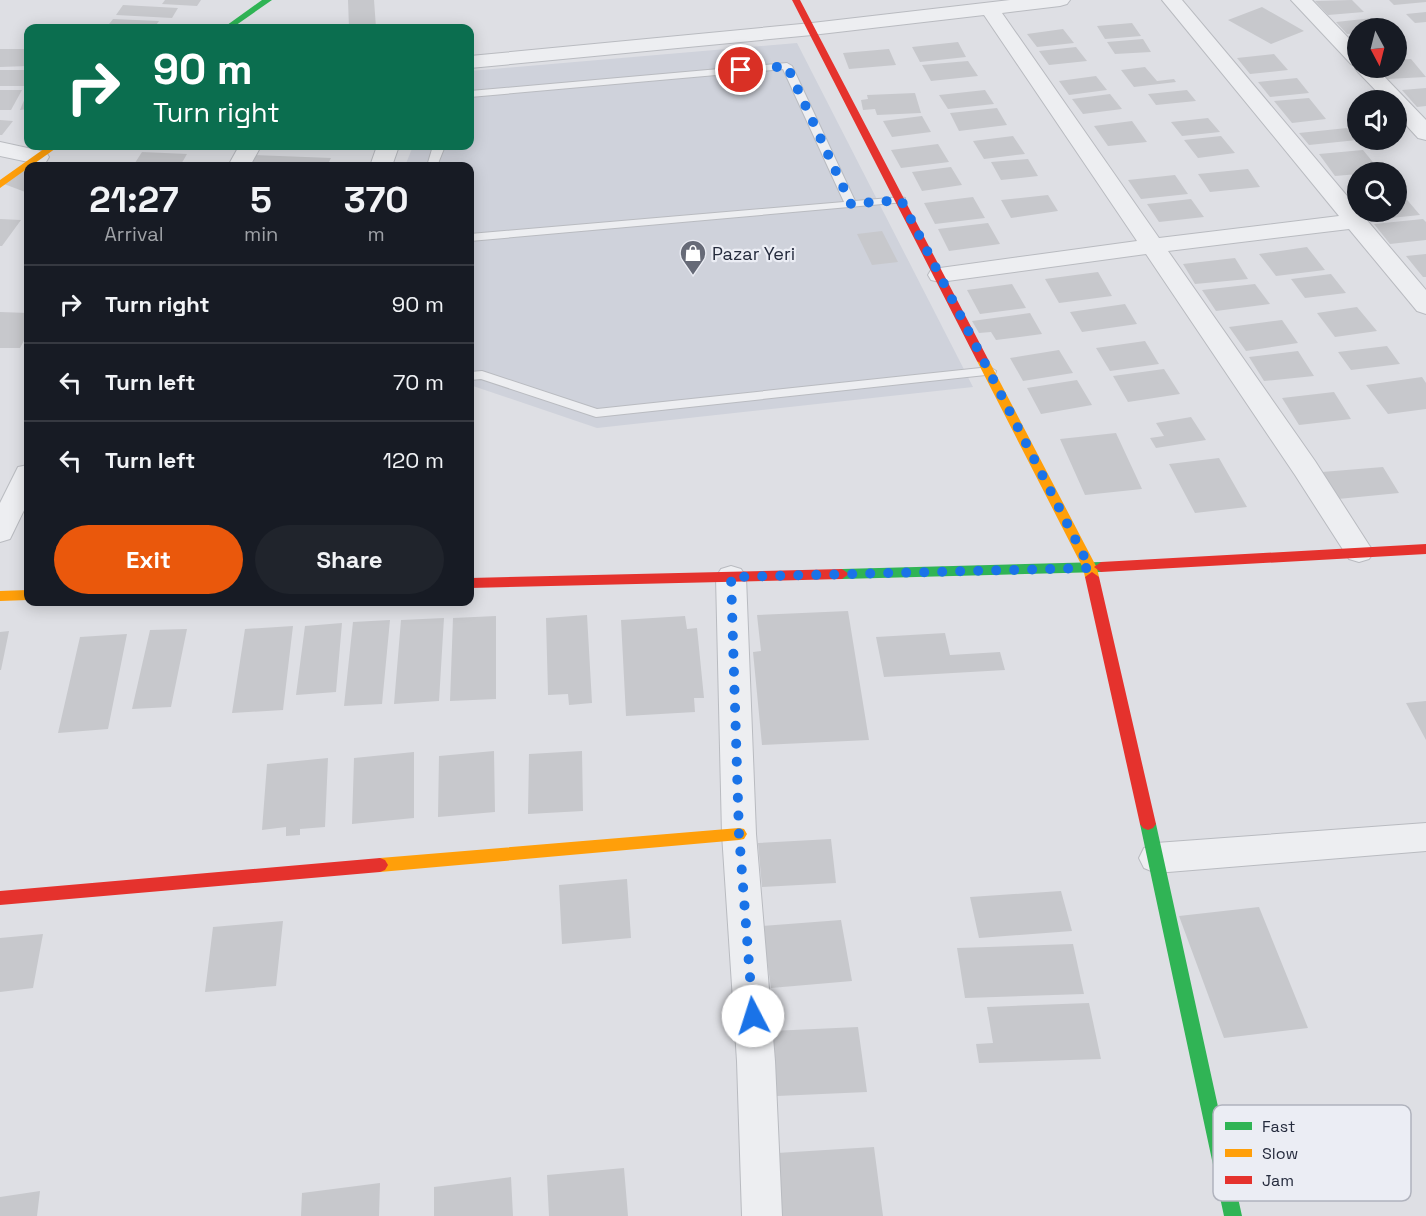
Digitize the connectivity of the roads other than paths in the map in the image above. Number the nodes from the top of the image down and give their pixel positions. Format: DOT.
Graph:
graph roads {
  1 [pos="268,0"];
  2 [pos="796,0"];
  3 [pos="1060,0"];
  4 [pos="1172,0"];
  5 [pos="1301,0"];
  6 [pos="990,9"];
  7 [pos="233,24"];
  8 [pos="813,29"];
  9 [pos="1347,48"];
  10 [pos="474,62"];
  11 [pos="1374,78"];
  12 [pos="1386,90"];
  13 [pos="474,94"];
  14 [pos="1407,113"];
  15 [pos="1426,133"];
  16 [pos="0,149"];
  17 [pos="46,151"];
  18 [pos="31,162"];
  19 [pos="24,167"];
  20 [pos="0,185"];
  21 [pos="901,200"];
  22 [pos="851,204"];
  23 [pos="1347,212"];
  24 [pos="1347,221"];
  25 [pos="1356,222"];
  26 [pos="474,238"];
  27 [pos="1154,245"];
  28 [pos="940,275"];
  29 [pos="1426,306"];
  30 [pos="990,371"];
  31 [pos="474,376"];
  32 [pos="24,482"];
  33 [pos="0,532"];
  34 [pos="1426,549"];
  35 [pos="1359,552"];
  36 [pos="1090,568"];
  37 [pos="731,577"];
  38 [pos="474,583"];
  39 [pos="24,595"];
  40 [pos="0,596"];
  41 [pos="739,834"];
  42 [pos="1426,837"];
  43 [pos="1156,858"];
  44 [pos="0,898"];
  45 [pos="1213,1123"];
  46 [pos="1230,1201"];
  47 [pos="762,1216"];
  48 [pos="1233,1216"];
  1 -- 7 [label="street"];
  2 -- 8 [label="street"];
  3 -- 6 [label="street"];
  4 -- 23 [label="street"];
  5 -- 9 [label="street"];
  6 -- 8 [label="street"];
  6 -- 27 [label="street"];
  8 -- 10 [label="street"];
  8 -- 21 [label="street"];
  11 -- 12 [label="street"];
  13 -- 22 [label="lane"];
  14 -- 15 [label="street"];
  16 -- 17 [label="street"];
  17 -- 18 [label="street"];
  19 -- 20 [label="street"];
  21 -- 22 [label="lane"];
  21 -- 28 [label="street"];
  22 -- 26 [label="lane"];
  24 -- 27 [label="street"];
  25 -- 29 [label="street"];
  27 -- 28 [label="street"];
  27 -- 35 [label="street"];
  28 -- 30 [label="street"];
  30 -- 31 [label="lane"];
  30 -- 36 [label="street"];
  32 -- 33 [label="street"];
  34 -- 35 [label="street"];
  35 -- 36 [label="street"];
  36 -- 37 [label="street"];
  36 -- 43 [label="street"];
  37 -- 38 [label="street"];
  37 -- 41 [label="street"];
  39 -- 40 [label="street"];
  41 -- 44 [label="street"];
  41 -- 47 [label="street"];
  42 -- 43 [label="street"];
  43 -- 45 [label="street"];
  46 -- 48 [label="street"];
}
